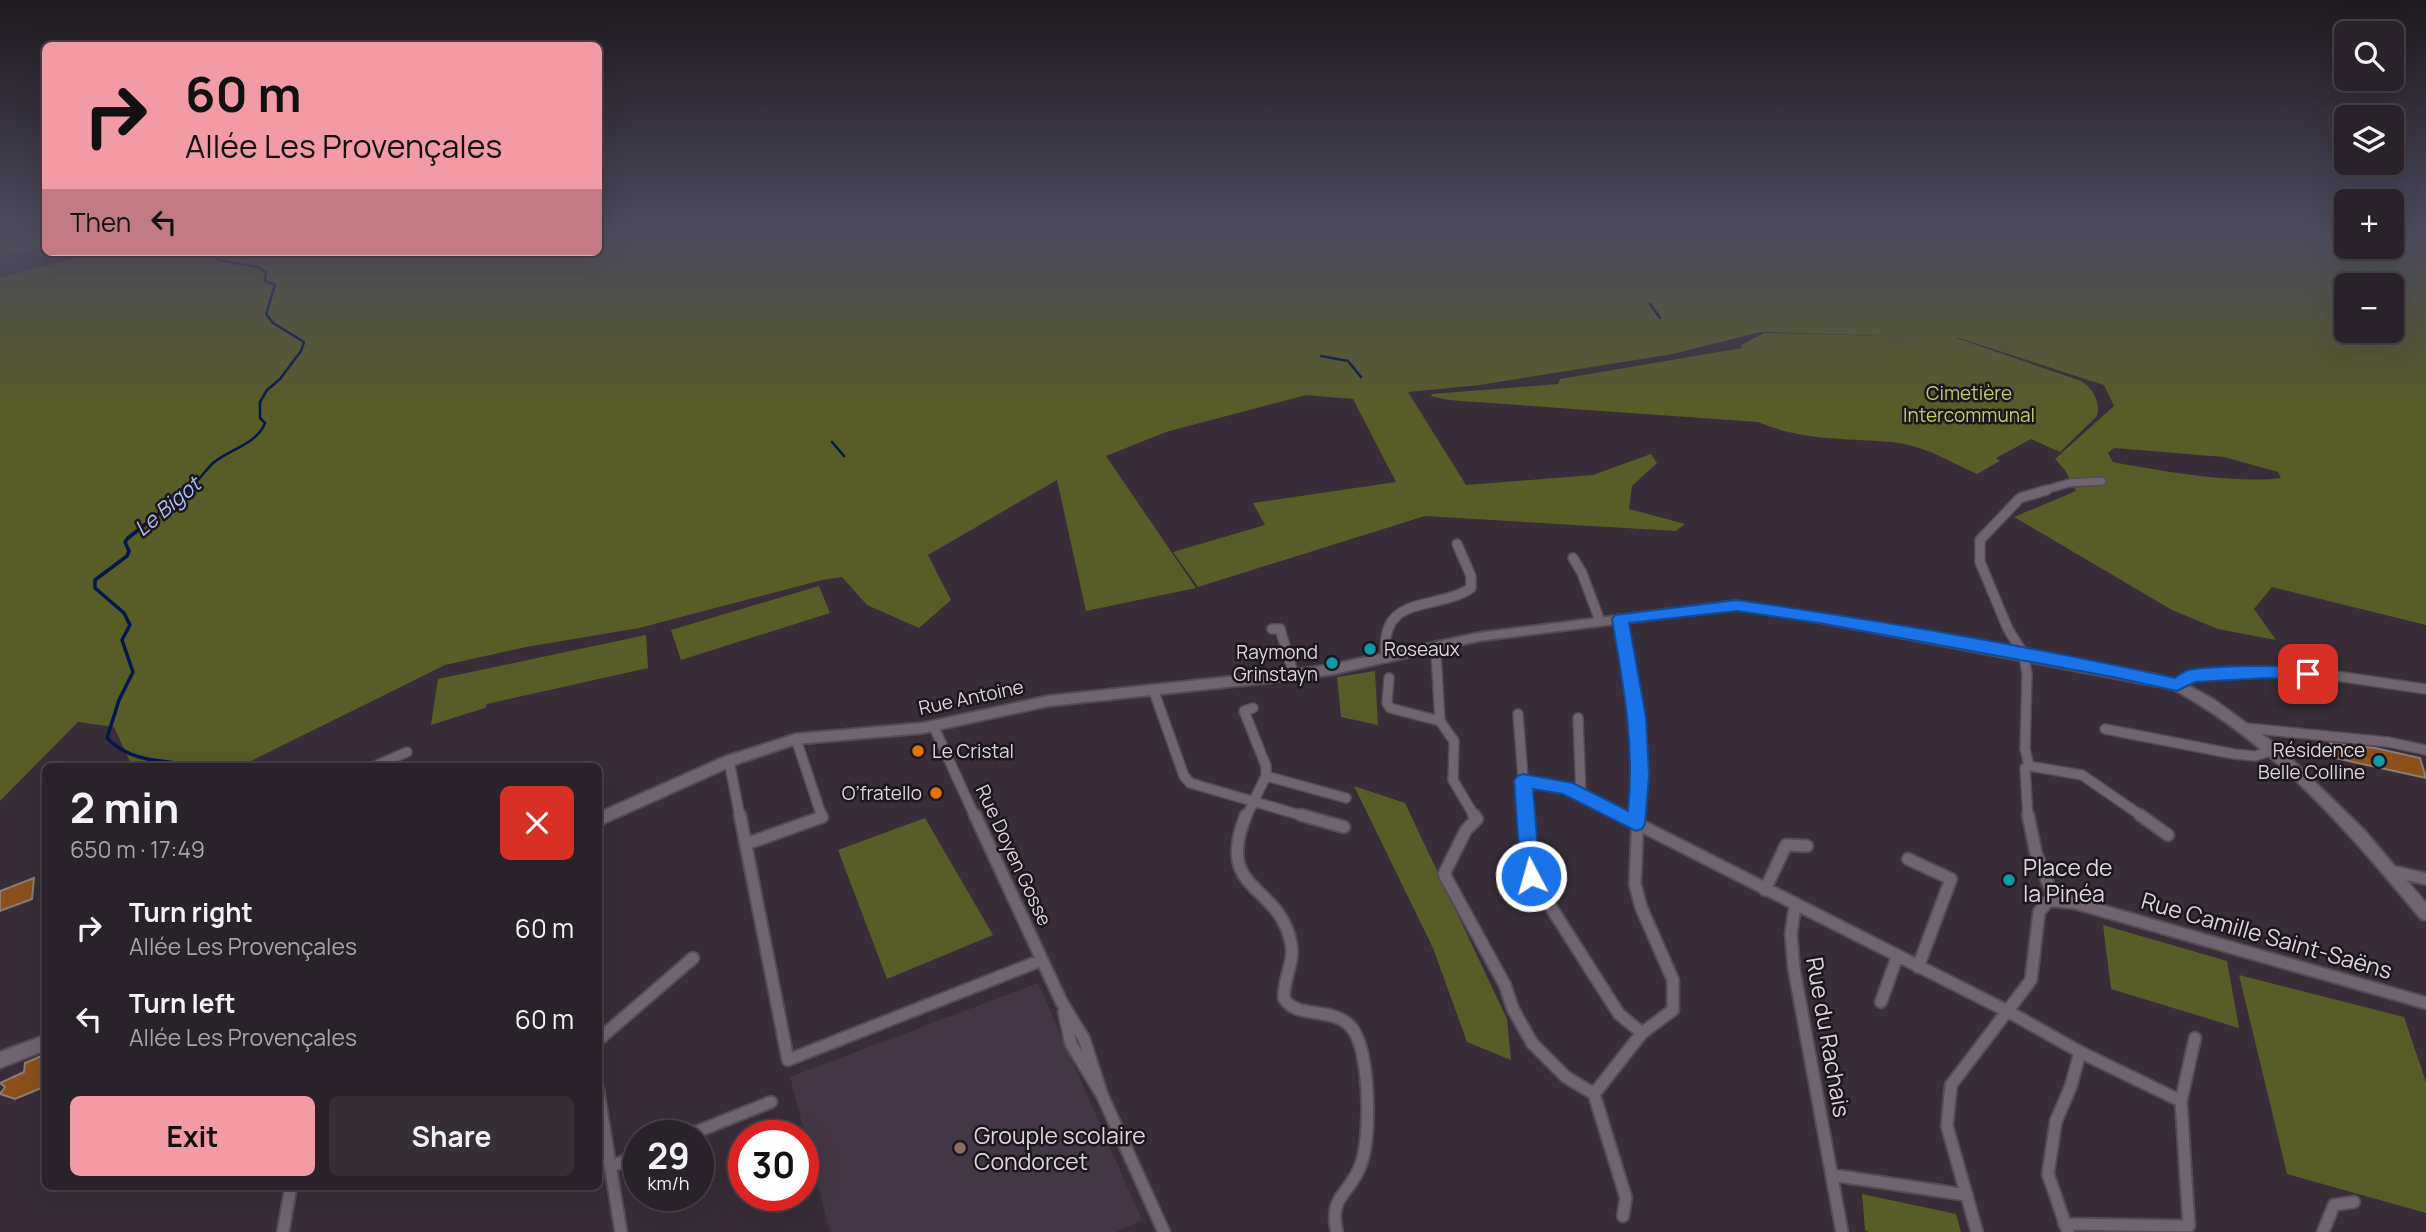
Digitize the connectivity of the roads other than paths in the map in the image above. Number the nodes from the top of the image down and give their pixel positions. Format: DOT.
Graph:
graph roads {
  1 [pos="2102,481"];
  2 [pos="1457,544"];
  3 [pos="1573,558"];
  4 [pos="1620,619"];
  5 [pos="1600,621"];
  6 [pos="1272,629"];
  7 [pos="1433,648"];
  8 [pos="2024,655"];
  9 [pos="1386,658"];
  10 [pos="1294,675"];
  11 [pos="1389,678"];
  12 [pos="2177,685"];
  13 [pos="1153,689"];
  14 [pos="2426,689"];
  15 [pos="1253,708"];
  16 [pos="1518,714"];
  17 [pos="1578,718"];
  18 [pos="1440,721"];
  19 [pos="933,725"];
  20 [pos="2246,728"];
  21 [pos="2105,729"];
  22 [pos="796,739"];
  23 [pos="2273,750"];
  24 [pos="2426,750"];
  25 [pos="407,752"];
  26 [pos="729,761"];
  27 [pos="382,763"];
  28 [pos="2029,766"];
  29 [pos="1266,776"];
  30 [pos="1523,781"];
  31 [pos="1581,795"];
  32 [pos="1346,798"];
  33 [pos="1253,802"];
  34 [pos="602,818"];
  35 [pos="1636,824"];
  36 [pos="1344,827"];
  37 [pos="2168,835"];
  38 [pos="746,844"];
  39 [pos="1807,846"];
  40 [pos="1908,859"];
  41 [pos="2391,872"];
  42 [pos="2426,879"];
  43 [pos="1765,890"];
  44 [pos="2055,901"];
  45 [pos="1795,906"];
  46 [pos="2426,914"];
  47 [pos="1897,957"];
  48 [pos="693,958"];
  49 [pos="1042,960"];
  50 [pos="1918,967"];
  51 [pos="1881,1002"];
  52 [pos="2426,1003"];
  53 [pos="2009,1012"];
  54 [pos="1642,1033"];
  55 [pos="602,1037"];
  56 [pos="2195,1038"];
  57 [pos="42,1044"];
  58 [pos="2080,1052"];
  59 [pos="0,1060"];
  60 [pos="1594,1094"];
  61 [pos="2181,1101"];
  62 [pos="771,1102"];
  63 [pos="602,1116"];
  64 [pos="714,1125"];
  65 [pos="623,1162"];
  66 [pos="610,1167"];
  67 [pos="1832,1175"];
  68 [pos="290,1190"];
  69 [pos="1967,1195"];
  70 [pos="2354,1202"];
  71 [pos="1623,1216"];
  72 [pos="2066,1228"];
  73 [pos="283,1232"];
  74 [pos="621,1232"];
  75 [pos="1164,1232"];
  76 [pos="1337,1232"];
  77 [pos="1842,1232"];
  78 [pos="1977,1232"];
  79 [pos="2323,1232"];
  1 -- 8 [label="street"];
  2 -- 9 [label="street"];
  3 -- 5 [label="street"];
  4 -- 5 [label="street, Rue Antoine"];
  4 -- 8 [label="street, Rue Antoine"];
  4 -- 35 [label="street"];
  5 -- 7 [label="street, Rue Antoine"];
  6 -- 10 [label="street"];
  7 -- 9 [label="street, Rue Antoine"];
  7 -- 18 [label="street"];
  8 -- 12 [label="street, Rue Antoine"];
  8 -- 28 [label="street"];
  9 -- 10 [label="street, Rue Antoine"];
  10 -- 13 [label="street, Rue Antoine"];
  11 -- 18 [label="street"];
  12 -- 14 [label="street"];
  12 -- 20 [label="street"];
  13 -- 19 [label="street, Rue Antoine"];
  13 -- 33 [label="street"];
  15 -- 29 [label="street"];
  16 -- 30 [label="street"];
  17 -- 31 [label="street"];
  18 -- 60 [label="street"];
  19 -- 22 [label="street, Rue Antoine"];
  19 -- 49 [label="street, Rue Doyen Gosse"];
  20 -- 23 [label="street"];
  20 -- 24 [label="street"];
  21 -- 23 [label="street"];
  22 -- 26 [label="street, Rue Antoine"];
  22 -- 38 [label="street"];
  23 -- 41 [label="street"];
  25 -- 27 [label="street"];
  26 -- 34 [label="street, Rue Antoine"];
  26 -- 38 [label="street"];
  28 -- 37 [label="street"];
  28 -- 44 [label="street"];
  29 -- 32 [label="street"];
  29 -- 33 [label="street"];
  30 -- 31 [label="street"];
  30 -- 54 [label="street"];
  31 -- 35 [label="street"];
  33 -- 36 [label="street"];
  33 -- 76 [label="street"];
  35 -- 43 [label="street"];
  35 -- 54 [label="street"];
  38 -- 49 [label="street"];
  39 -- 43 [label="street"];
  40 -- 50 [label="street"];
  41 -- 42 [label="street"];
  41 -- 46 [label="street"];
  43 -- 45 [label="street"];
  44 -- 52 [label="street, Rue Camille Saint-Saëns"];
  44 -- 53 [label="street"];
  45 -- 47 [label="street"];
  45 -- 67 [label="street, Rue du Rachais"];
  47 -- 50 [label="street"];
  47 -- 51 [label="street"];
  48 -- 55 [label="street"];
  49 -- 75 [label="street, Rue Doyen Gosse"];
  50 -- 53 [label="street"];
  53 -- 58 [label="street"];
  53 -- 69 [label="street"];
  54 -- 60 [label="street"];
  56 -- 61 [label="street"];
  57 -- 59 [label="street"];
  58 -- 61 [label="street"];
  58 -- 72 [label="street"];
  60 -- 71 [label="street"];
  61 -- 72 [label="street"];
  62 -- 64 [label="street"];
  63 -- 66 [label="street"];
  65 -- 66 [label="street"];
  66 -- 74 [label="street"];
  67 -- 69 [label="street"];
  67 -- 77 [label="street, Rue du Rachais"];
  68 -- 73 [label="street"];
  69 -- 78 [label="street"];
  70 -- 79 [label="street"];
}
